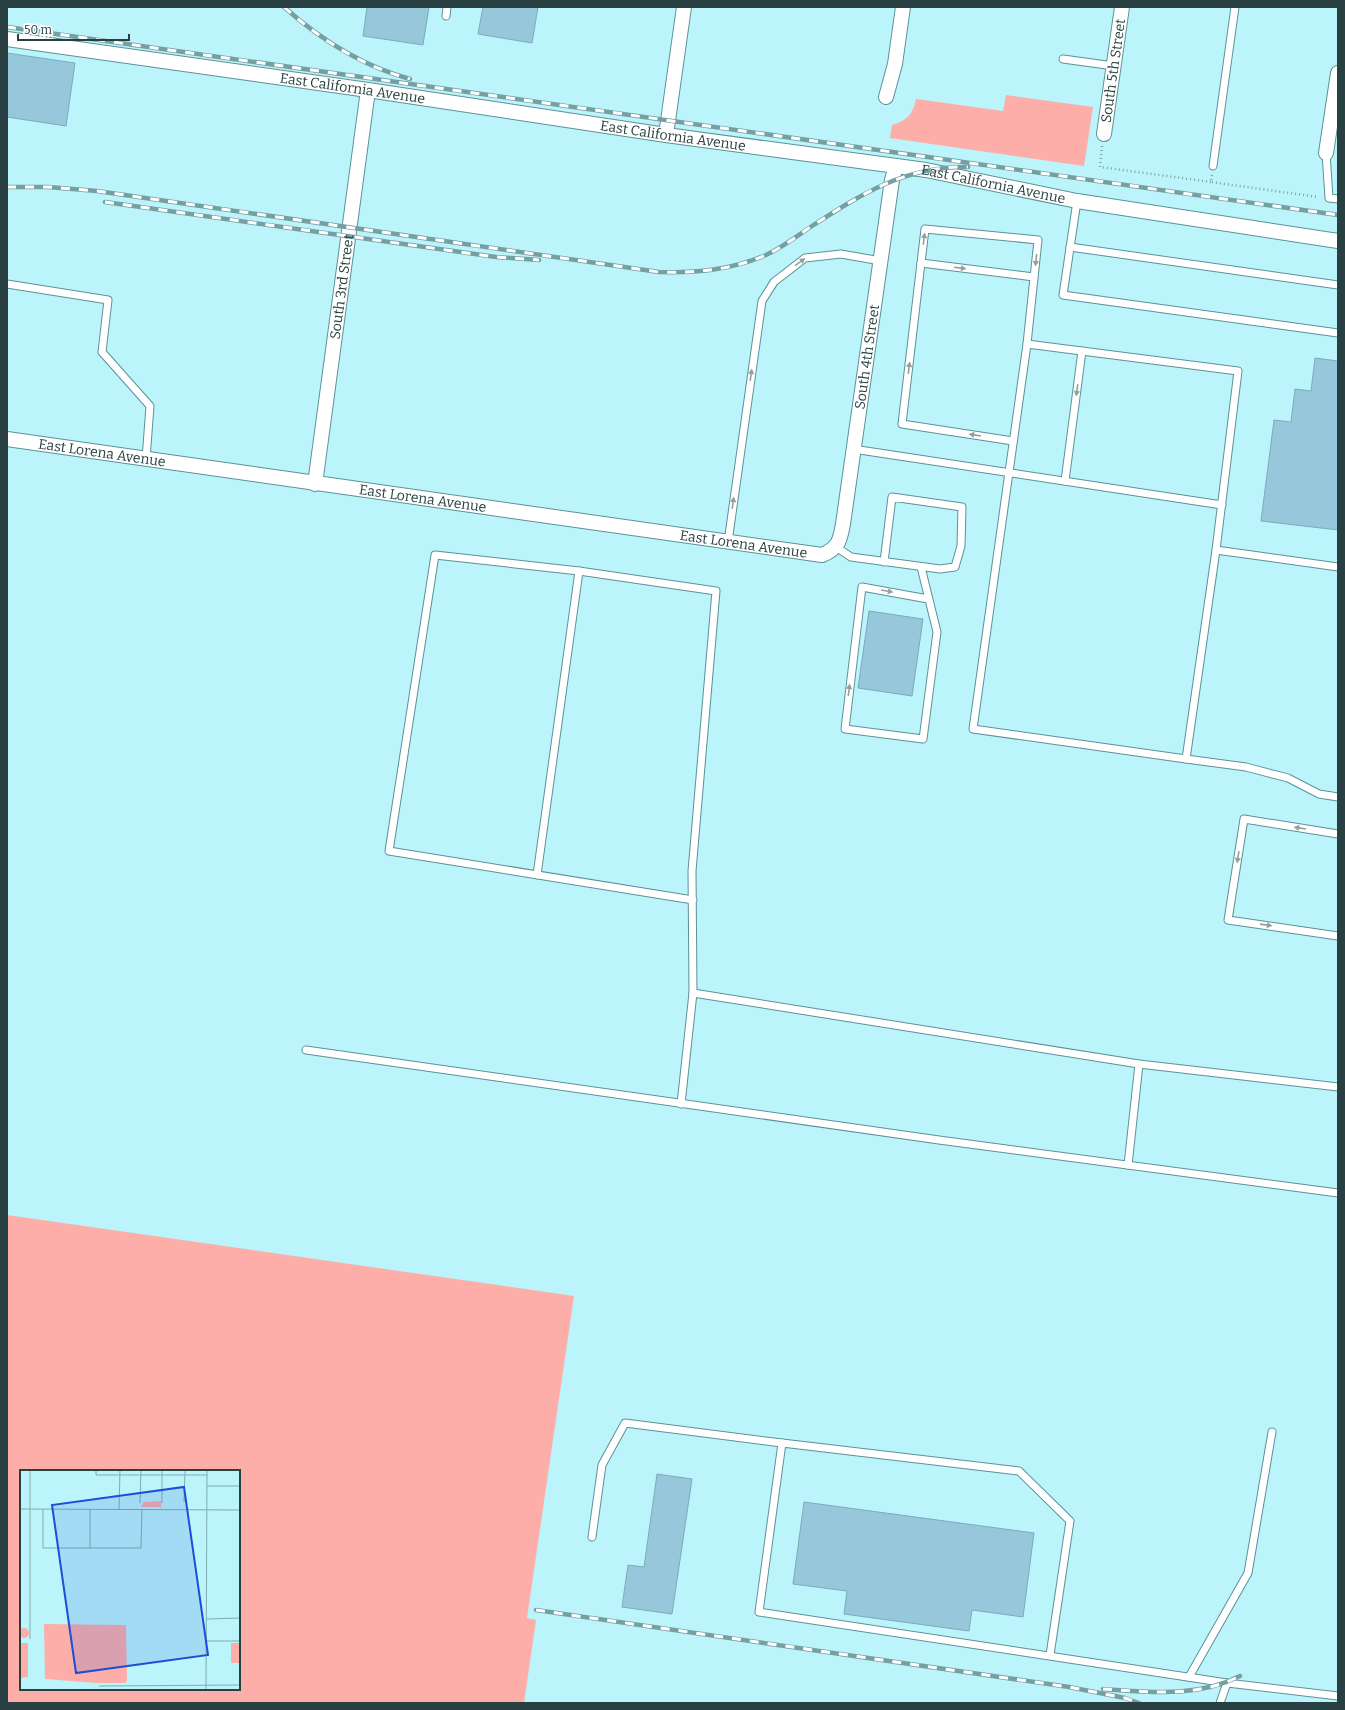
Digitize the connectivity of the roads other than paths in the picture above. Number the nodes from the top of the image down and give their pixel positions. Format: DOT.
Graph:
graph roads {
  1 [pos="447,7"];
  2 [pos="684,7"];
  3 [pos="903,7"];
  4 [pos="1122,7"];
  5 [pos="1235,7"];
  6 [pos="446,16"];
  7 [pos="7,39"];
  8 [pos="1063,59"];
  9 [pos="1114,66"];
  10 [pos="1338,72"];
  11 [pos="368,90"];
  12 [pos="886,97"];
  13 [pos="1104,134"];
  14 [pos="666,136"];
  15 [pos="1326,153"];
  16 [pos="896,166"];
  17 [pos="1213,166"];
  18 [pos="1338,199"];
  19 [pos="1077,201"];
  20 [pos="1338,241"];
  21 [pos="1070,247"];
  22 [pos="881,261"];
  23 [pos="921,263"];
  24 [pos="1034,277"];
  25 [pos="7,284"];
  26 [pos="1338,285"];
  27 [pos="1338,333"];
  28 [pos="1027,344"];
  29 [pos="1082,351"];
  30 [pos="7,439"];
  31 [pos="1013,442"];
  32 [pos="853,449"];
  33 [pos="146,459"];
  34 [pos="1009,473"];
  35 [pos="1065,481"];
  36 [pos="315,484"];
  37 [pos="1222,505"];
  38 [pos="728,542"];
  39 [pos="836,547"];
  40 [pos="1216,550"];
  41 [pos="884,562"];
  42 [pos="921,567"];
  43 [pos="1338,567"];
  44 [pos="579,571"];
  45 [pos="928,599"];
  46 [pos="1186,759"];
  47 [pos="1338,797"];
  48 [pos="1338,834"];
  49 [pos="537,875"];
  50 [pos="692,900"];
  51 [pos="1338,936"];
  52 [pos="693,993"];
  53 [pos="306,1050"];
  54 [pos="1139,1064"];
  55 [pos="1338,1087"];
  56 [pos="681,1104"];
  57 [pos="1128,1165"];
  58 [pos="1338,1193"];
  59 [pos="1272,1432"];
  60 [pos="782,1443"];
  61 [pos="592,1537"];
  62 [pos="1050,1656"];
  63 [pos="1189,1677"];
  64 [pos="1227,1683"];
  65 [pos="1338,1696"];
  66 [pos="1220,1703"];
  1 -- 6 [label="lane"];
  2 -- 14 [label="street"];
  3 -- 12 [label="street"];
  4 -- 9 [label="street, South 5th Street"];
  5 -- 17 [label="lane"];
  7 -- 11 [label="street, East California Avenue"];
  8 -- 9 [label="lane"];
  9 -- 13 [label="street, South 5th Street"];
  10 -- 15 [label="street"];
  11 -- 14 [label="street, East California Avenue"];
  11 -- 36 [label="street, South 3rd Street"];
  14 -- 16 [label="street, East California Avenue"];
  15 -- 18 [label="lane"];
  16 -- 19 [label="street, East California Avenue"];
  16 -- 22 [label="street, South 4th Street"];
  19 -- 20 [label="street, East California Avenue"];
  19 -- 21 [label="lane"];
  21 -- 26 [label="lane"];
  21 -- 27 [label="lane"];
  22 -- 32 [label="street, South 4th Street"];
  38 -- 22 [label="lane, one-way"];
  23 -- 24 [label="lane, one-way"];
  23 -- 24 [label="lane, one-way"];
  31 -- 23 [label="lane, one-way"];
  24 -- 28 [label="lane"];
  25 -- 33 [label="lane"];
  28 -- 29 [label="lane"];
  28 -- 31 [label="lane"];
  29 -- 35 [label="lane, one-way"];
  29 -- 37 [label="lane"];
  30 -- 33 [label="street, East Lorena Avenue"];
  31 -- 34 [label="lane"];
  32 -- 34 [label="lane"];
  32 -- 39 [label="street, South 4th Street"];
  33 -- 36 [label="street, East Lorena Avenue"];
  34 -- 35 [label="lane"];
  34 -- 46 [label="lane"];
  35 -- 37 [label="lane"];
  36 -- 38 [label="street, East Lorena Avenue"];
  37 -- 40 [label="lane"];
  38 -- 39 [label="street, East Lorena Avenue"];
  39 -- 41 [label="lane"];
  40 -- 43 [label="lane"];
  40 -- 46 [label="lane"];
  41 -- 42 [label="lane"];
  41 -- 42 [label="lane"];
  42 -- 45 [label="lane"];
  44 -- 49 [label="lane"];
  44 -- 49 [label="lane"];
  44 -- 50 [label="lane"];
  45 -- 45 [label="lane, one-way"];
  46 -- 47 [label="lane"];
  48 -- 51 [label="lane, one-way"];
  49 -- 50 [label="lane"];
  50 -- 52 [label="lane"];
  52 -- 54 [label="lane"];
  52 -- 56 [label="lane"];
  53 -- 56 [label="lane"];
  54 -- 55 [label="lane"];
  54 -- 57 [label="lane"];
  56 -- 57 [label="lane"];
  57 -- 58 [label="lane"];
  59 -- 63 [label="lane"];
  60 -- 61 [label="lane"];
  60 -- 62 [label="lane"];
  60 -- 62 [label="lane"];
  62 -- 63 [label="lane"];
  63 -- 64 [label="lane"];
  64 -- 65 [label="lane"];
  64 -- 66 [label="lane"];
}
